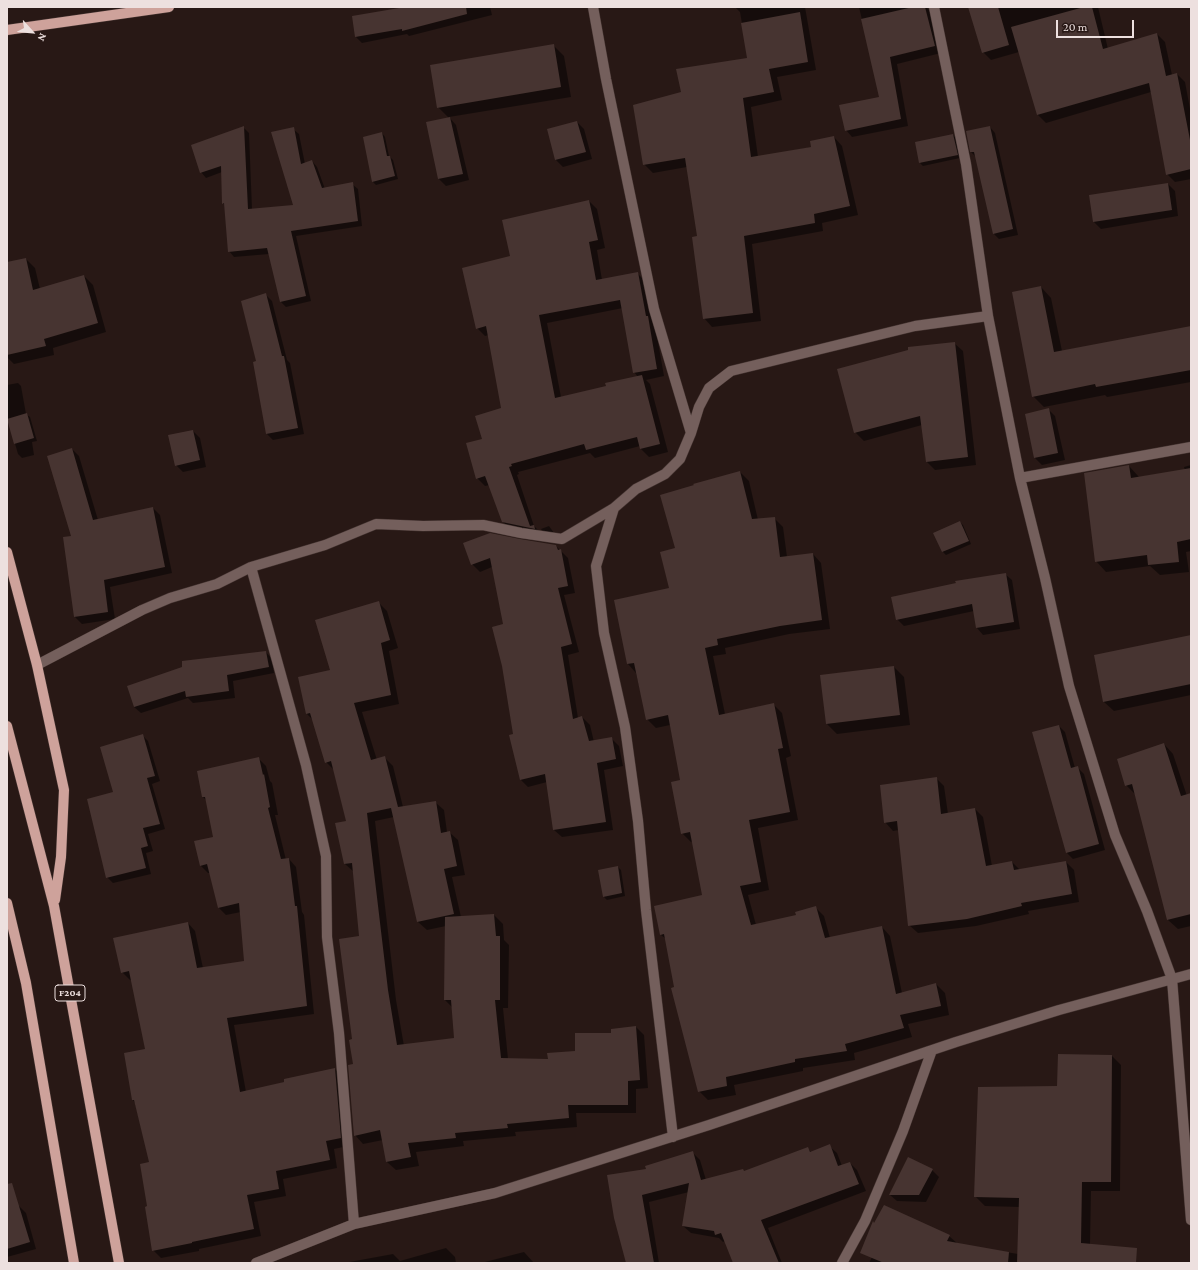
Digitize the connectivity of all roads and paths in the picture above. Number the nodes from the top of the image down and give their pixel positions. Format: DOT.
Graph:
graph roads {
  1 [pos="169,7"];
  2 [pos="593,7"];
  3 [pos="934,7"];
  4 [pos="7,30"];
  5 [pos="988,316"];
  6 [pos="691,433"];
  7 [pos="1191,447"];
  8 [pos="1020,478"];
  9 [pos="614,508"];
  10 [pos="7,552"];
  11 [pos="251,567"];
  12 [pos="37,665"];
  13 [pos="7,726"];
  14 [pos="7,903"];
  15 [pos="54,906"];
  16 [pos="9,916"];
  17 [pos="1191,974"];
  18 [pos="1172,979"];
  19 [pos="932,1050"];
  20 [pos="673,1137"];
  21 [pos="1191,1220"];
  22 [pos="354,1224"];
  23 [pos="74,1263"];
  24 [pos="119,1263"];
  25 [pos="256,1263"];
  26 [pos="842,1263"];
  1 -- 4 [label="main road"];
  2 -- 6 [label="street"];
  3 -- 5 [label="street"];
  5 -- 6 [label="street"];
  5 -- 8 [label="street"];
  6 -- 9 [label="street"];
  7 -- 8 [label="street"];
  8 -- 18 [label="street"];
  9 -- 11 [label="street"];
  9 -- 20 [label="street"];
  10 -- 12 [label="main road"];
  11 -- 12 [label="street"];
  11 -- 22 [label="street"];
  12 -- 15 [label="main road"];
  13 -- 15 [label="main road, F204"];
  14 -- 16 [label="main road"];
  15 -- 24 [label="main road, F204"];
  16 -- 23 [label="main road"];
  17 -- 18 [label="street"];
  18 -- 19 [label="street"];
  18 -- 21 [label="street"];
  19 -- 20 [label="street"];
  19 -- 26 [label="street"];
  20 -- 22 [label="street"];
  22 -- 25 [label="street"];
}
